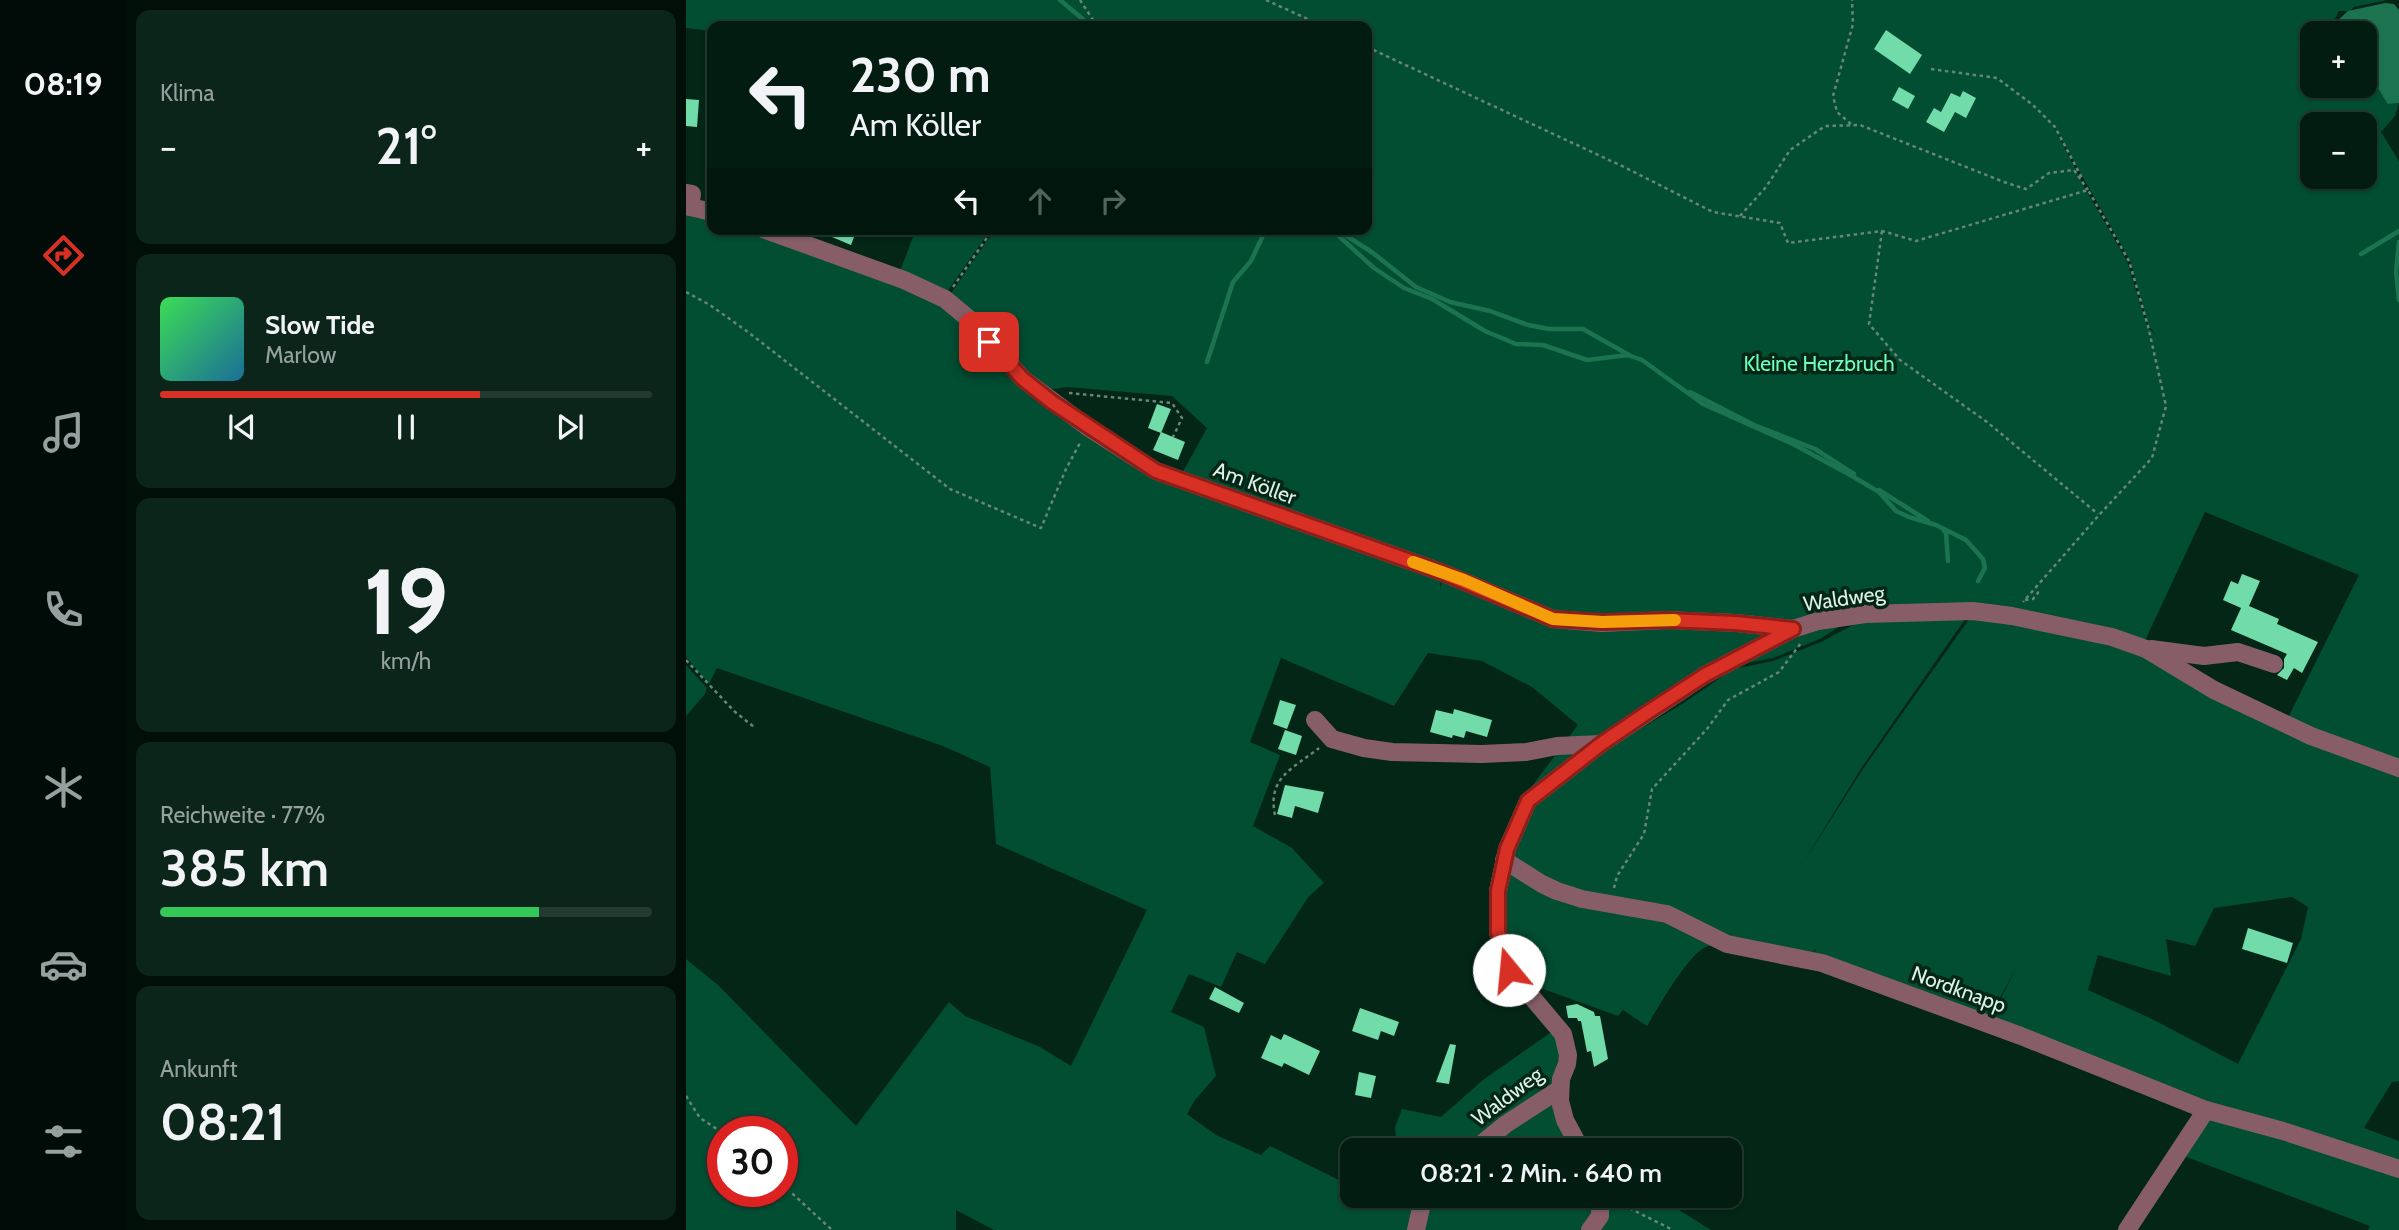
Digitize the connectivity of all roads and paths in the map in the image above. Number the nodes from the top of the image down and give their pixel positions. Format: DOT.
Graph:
graph roads {
  1 [pos="1080,0"];
  2 [pos="1266,0"];
  3 [pos="1852,0"];
  4 [pos="1094,21"];
  5 [pos="1312,21"];
  6 [pos="1372,49"];
  7 [pos="1931,69"];
  8 [pos="1852,125"];
  9 [pos="2088,190"];
  10 [pos="687,202"];
  11 [pos="707,210"];
  12 [pos="1740,216"];
  13 [pos="1882,231"];
  14 [pos="780,235"];
  15 [pos="989,235"];
  16 [pos="686,292"];
  17 [pos="944,299"];
  18 [pos="1046,396"];
  19 [pos="1088,428"];
  20 [pos="1173,437"];
  21 [pos="2099,515"];
  22 [pos="2036,587"];
  23 [pos="2032,592"];
  24 [pos="2025,600"];
  25 [pos="1798,635"];
  26 [pos="2146,649"];
  27 [pos="686,660"];
  28 [pos="2274,664"];
  29 [pos="1315,720"];
  30 [pos="754,727"];
  31 [pos="1332,739"];
  32 [pos="1601,744"];
  33 [pos="2399,768"];
  34 [pos="1275,815"];
  35 [pos="1504,860"];
  36 [pos="1610,903"];
  37 [pos="1560,1089"];
  38 [pos="686,1096"];
  39 [pos="2206,1110"];
  40 [pos="707,1122"];
  41 [pos="1489,1138"];
  42 [pos="1574,1138"];
  43 [pos="2399,1169"];
  44 [pos="798,1199"];
  45 [pos="1421,1208"];
  46 [pos="1600,1208"];
  47 [pos="1629,1208"];
  48 [pos="832,1230"];
  49 [pos="1416,1230"];
  50 [pos="1590,1230"];
  51 [pos="1673,1230"];
  52 [pos="2127,1230"];
  1 -- 4 [label="path"];
  2 -- 5 [label="path"];
  3 -- 8 [label="path"];
  6 -- 12 [label="path"];
  7 -- 9 [label="path"];
  8 -- 9 [label="path"];
  8 -- 12 [label="path"];
  9 -- 13 [label="path"];
  9 -- 21 [label="path"];
  10 -- 11 [label="street"];
  12 -- 13 [label="path"];
  13 -- 21 [label="path"];
  14 -- 17 [label="street, Am Köller"];
  15 -- 17 [label="path"];
  16 -- 19 [label="path"];
  17 -- 18 [label="street, Am Köller"];
  18 -- 19 [label="street, Am Köller"];
  18 -- 20 [label="path"];
  19 -- 25 [label="street, Am Köller"];
  21 -- 22 [label="path"];
  22 -- 23 [label="path"];
  22 -- 24 [label="path"];
  25 -- 26 [label="street, Waldweg"];
  25 -- 32 [label="street, Waldweg"];
  25 -- 36 [label="path"];
  26 -- 28 [label="street"];
  26 -- 33 [label="street, Waldweg"];
  27 -- 30 [label="path"];
  29 -- 31 [label="street"];
  31 -- 32 [label="street"];
  31 -- 34 [label="path"];
  32 -- 35 [label="street, Waldweg"];
  35 -- 36 [label="street, Nordknapp"];
  35 -- 37 [label="street, Waldweg"];
  36 -- 39 [label="street, Nordknapp"];
  37 -- 41 [label="street, Waldweg"];
  37 -- 42 [label="street"];
  38 -- 40 [label="path"];
  39 -- 43 [label="street, Nordknapp"];
  39 -- 52 [label="street"];
  44 -- 48 [label="path"];
  45 -- 49 [label="street"];
  46 -- 50 [label="street"];
  47 -- 51 [label="path"];
}
